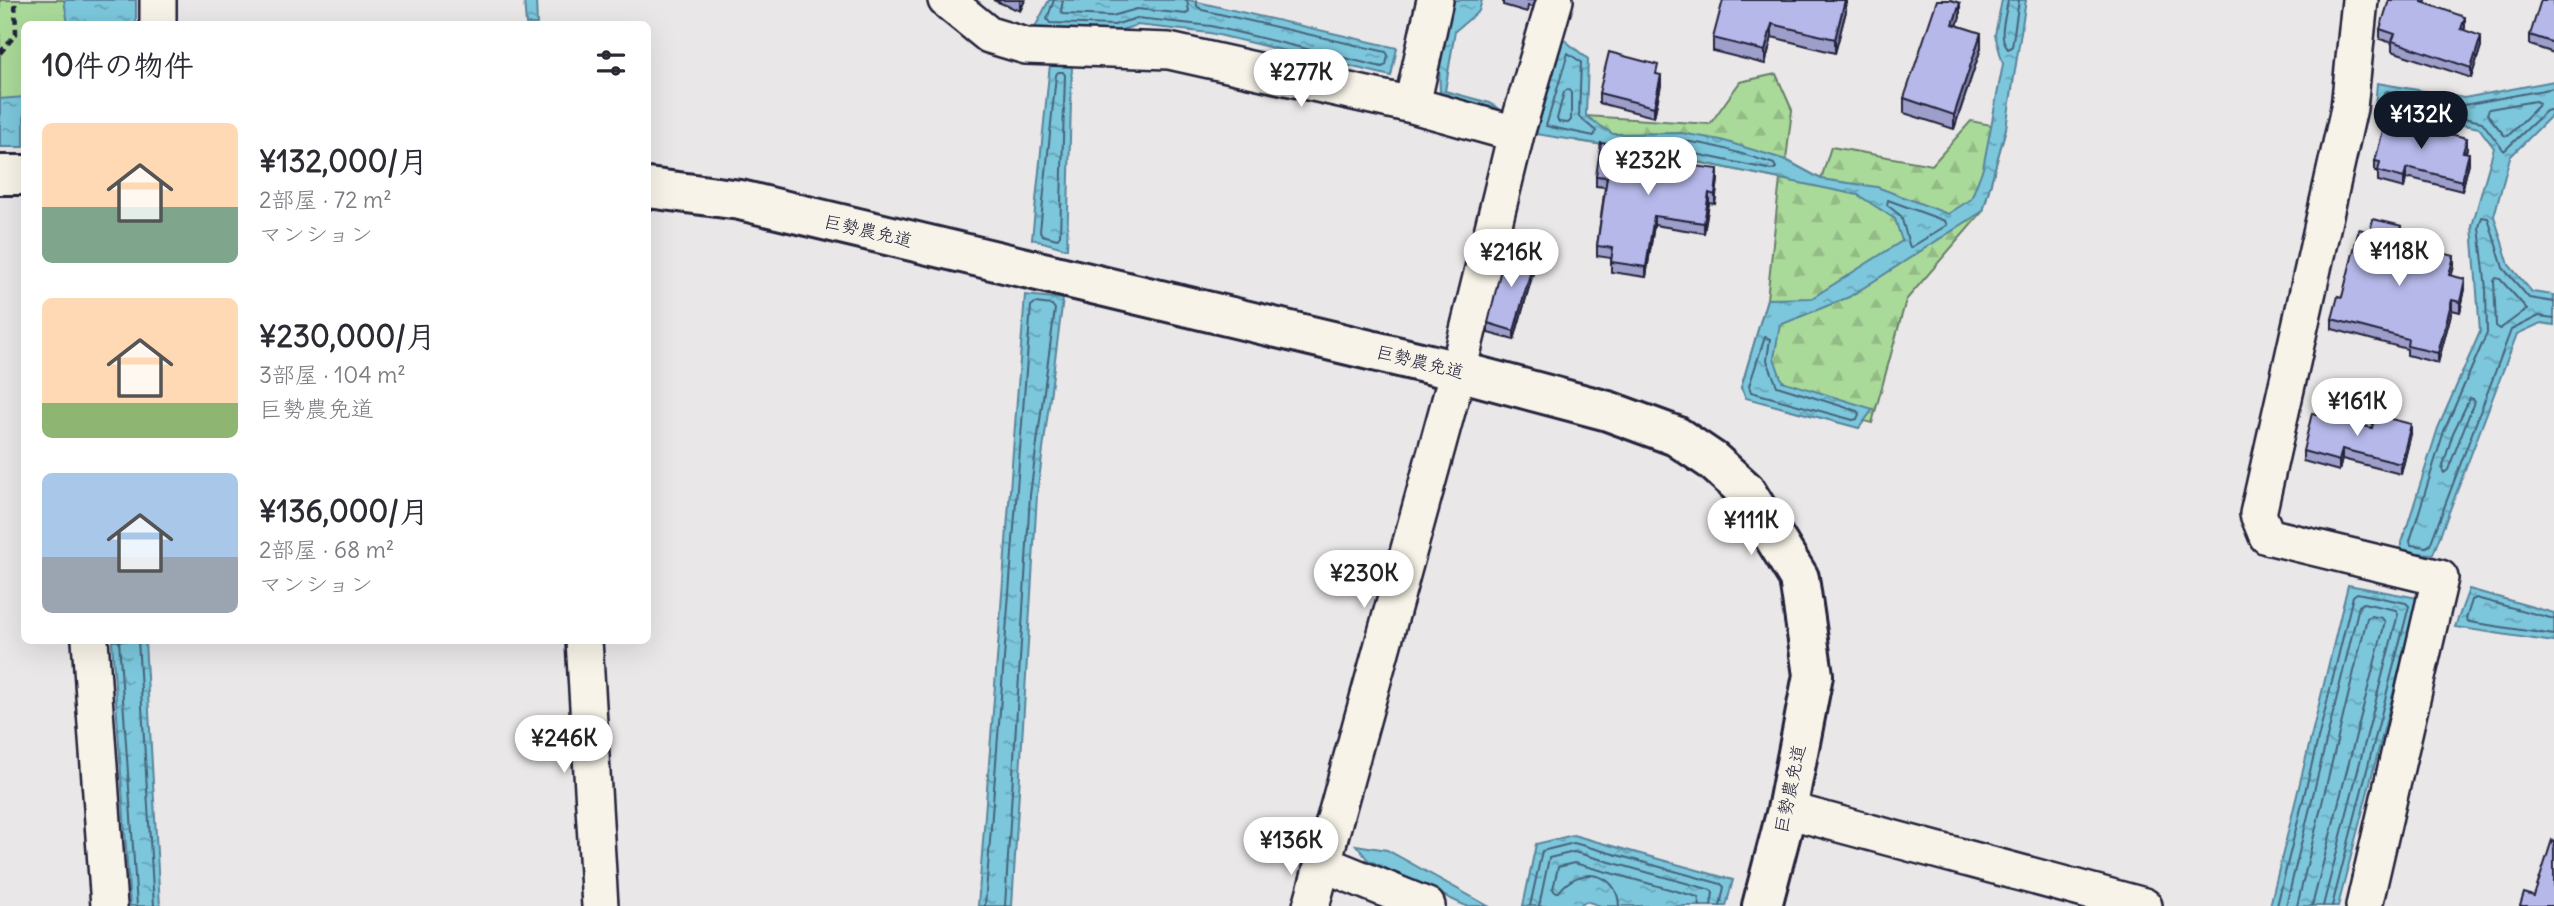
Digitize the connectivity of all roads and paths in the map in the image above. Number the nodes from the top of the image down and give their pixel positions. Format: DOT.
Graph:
graph roads {
  1 [pos="15,0"];
  2 [pos="158,0"];
  3 [pos="1435,0"];
  4 [pos="1555,0"];
  5 [pos="2360,0"];
  6 [pos="952,2"];
  7 [pos="158,21"];
  8 [pos="0,53"];
  9 [pos="1412,105"];
  10 [pos="1516,134"];
  11 [pos="0,175"];
  12 [pos="21,175"];
  13 [pos="651,188"];
  14 [pos="1458,371"];
  15 [pos="90,644"];
  16 [pos="584,644"];
  17 [pos="1787,810"];
  18 [pos="1324,864"];
  19 [pos="109,906"];
  20 [pos="600,906"];
  21 [pos="1311,906"];
  22 [pos="1427,906"];
  23 [pos="1762,906"];
  24 [pos="2144,906"];
  25 [pos="2364,906"];
  1 -- 8 [label="path"];
  2 -- 7 [label="street"];
  3 -- 9 [label="street"];
  4 -- 10 [label="street"];
  5 -- 25 [label="street"];
  6 -- 9 [label="street"];
  9 -- 10 [label="street"];
  10 -- 14 [label="street"];
  11 -- 12 [label="street"];
  13 -- 14 [label="street, 巨勢農免道"];
  14 -- 17 [label="street, 巨勢農免道"];
  14 -- 18 [label="street"];
  15 -- 19 [label="street"];
  16 -- 20 [label="street"];
  17 -- 23 [label="street, 巨勢農免道"];
  17 -- 24 [label="street"];
  18 -- 21 [label="street"];
  18 -- 22 [label="street"];
}
